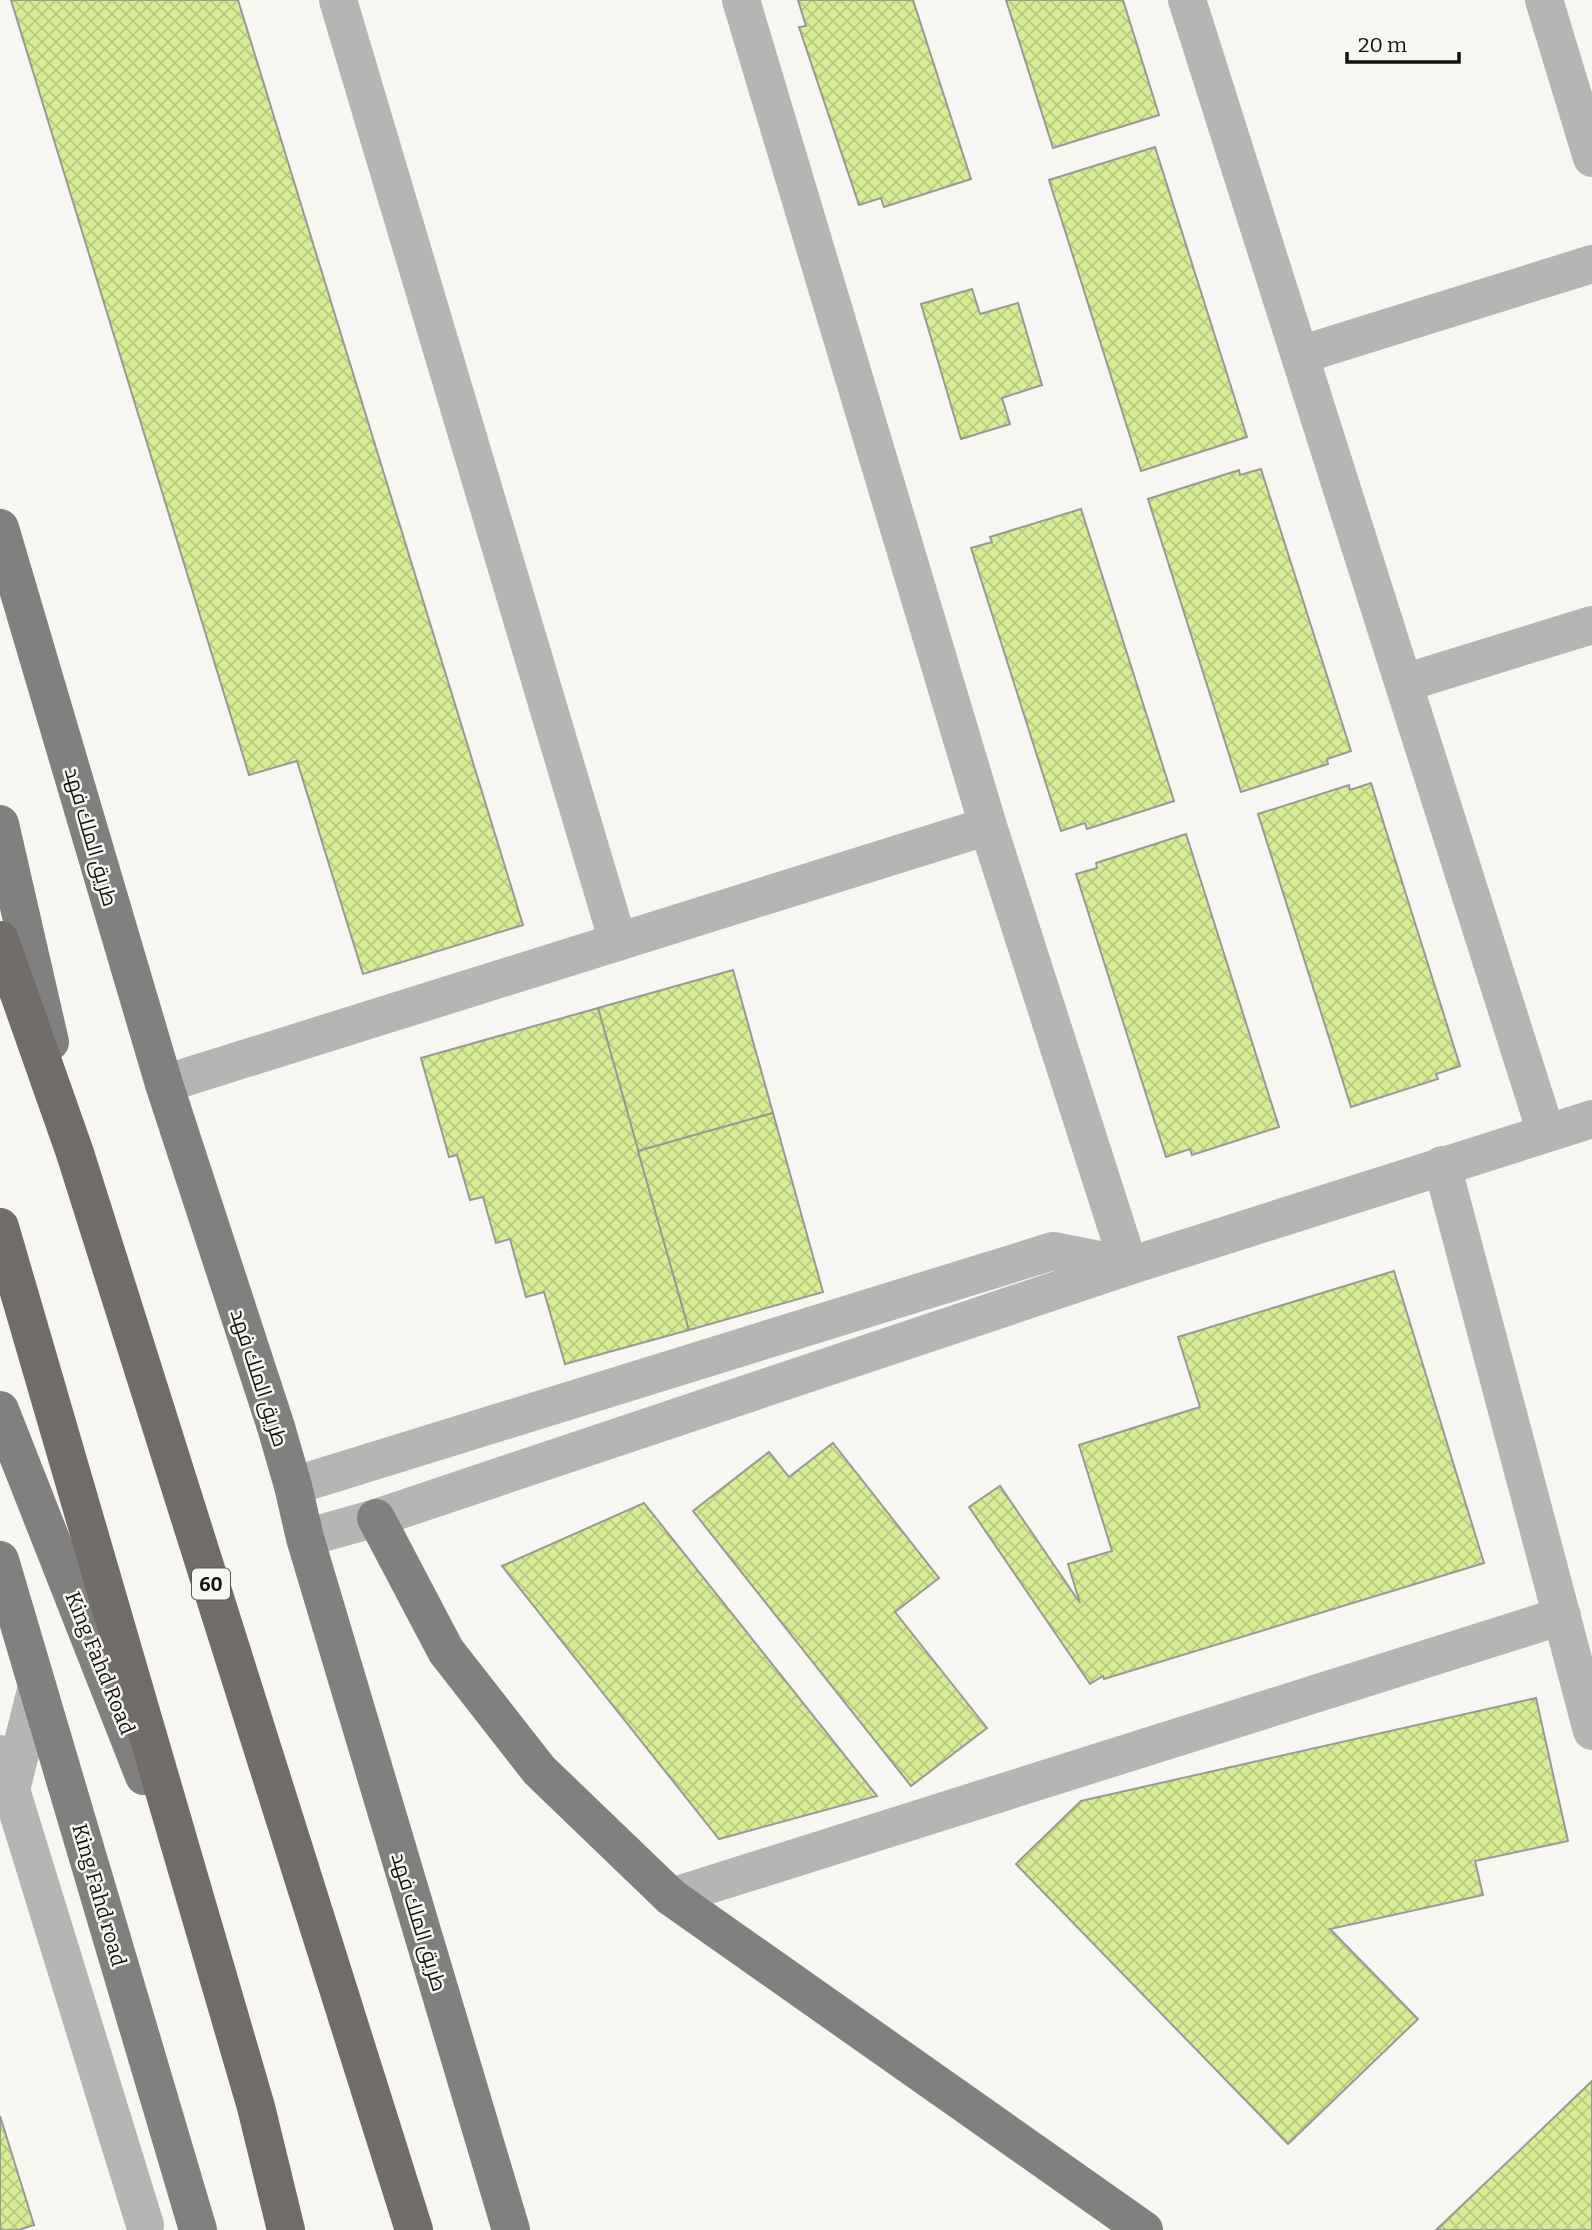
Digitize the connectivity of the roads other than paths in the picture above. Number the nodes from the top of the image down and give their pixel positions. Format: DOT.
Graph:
graph roads {
  1 [pos="338,0"];
  2 [pos="741,0"];
  3 [pos="1187,0"];
  4 [pos="1544,0"];
  5 [pos="1592,158"];
  6 [pos="1592,264"];
  7 [pos="1300,355"];
  8 [pos="0,528"];
  9 [pos="1592,625"];
  10 [pos="1404,683"];
  11 [pos="0,824"];
  12 [pos="988,825"];
  13 [pos="0,940"];
  14 [pos="618,942"];
  15 [pos="164,1084"];
  16 [pos="1592,1119"];
  17 [pos="1546,1133"];
  18 [pos="75,1153"];
  19 [pos="1442,1166"];
  20 [pos="0,1227"];
  21 [pos="1129,1266"];
  22 [pos="0,1410"];
  23 [pos="356,1466"];
  24 [pos="293,1486"];
  25 [pos="376,1518"];
  26 [pos="305,1538"];
  27 [pos="0,1563"];
  28 [pos="1562,1616"];
  29 [pos="37,1686"];
  30 [pos="1592,1731"];
  31 [pos="6,1772"];
  32 [pos="671,1897"];
  33 [pos="200,1916"];
  34 [pos="140,2034"];
  35 [pos="92,2051"];
  36 [pos="117,2134"];
  37 [pos="172,2144"];
  38 [pos="195,2220"];
  39 [pos="139,2228"];
  40 [pos="286,2230"];
  41 [pos="414,2230"];
  42 [pos="511,2230"];
  43 [pos="1144,2230"];
  1 -- 14 [label="street"];
  2 -- 12 [label="street"];
  3 -- 7 [label="street"];
  4 -- 5 [label="street"];
  6 -- 7 [label="street"];
  7 -- 10 [label="street"];
  8 -- 15 [label="main road, طريق الملك فهد"];
  9 -- 10 [label="street"];
  10 -- 17 [label="street"];
  11 -- 18 [label="main road"];
  12 -- 14 [label="street"];
  12 -- 21 [label="street"];
  13 -- 18 [label="highway, 60"];
  14 -- 15 [label="street"];
  15 -- 24 [label="main road, طريق الملك فهد"];
  16 -- 17 [label="street"];
  17 -- 19 [label="street"];
  18 -- 41 [label="highway, 60"];
  19 -- 21 [label="street"];
  19 -- 28 [label="street"];
  20 -- 33 [label="highway"];
  21 -- 23 [label="street"];
  21 -- 25 [label="street"];
  22 -- 33 [label="main road, King Fahd Road"];
  23 -- 24 [label="street"];
  23 -- 25 [label="street"];
  24 -- 26 [label="main road, طريق الملك فهد"];
  25 -- 26 [label="street"];
  25 -- 32 [label="main road"];
  26 -- 42 [label="main road, طريق الملك فهد"];
  27 -- 29 [label="main road, King Fahd road"];
  28 -- 30 [label="street"];
  28 -- 32 [label="street"];
  29 -- 31 [label="street"];
  29 -- 34 [label="main road, King Fahd road"];
  31 -- 35 [label="street"];
  32 -- 43 [label="main road"];
  33 -- 40 [label="highway"];
  34 -- 35 [label="street"];
  34 -- 37 [label="main road, King Fahd road"];
  35 -- 36 [label="street"];
  36 -- 37 [label="street"];
  36 -- 39 [label="street"];
  37 -- 38 [label="main road, King Fahd road"];
  38 -- 39 [label="street"];
}
